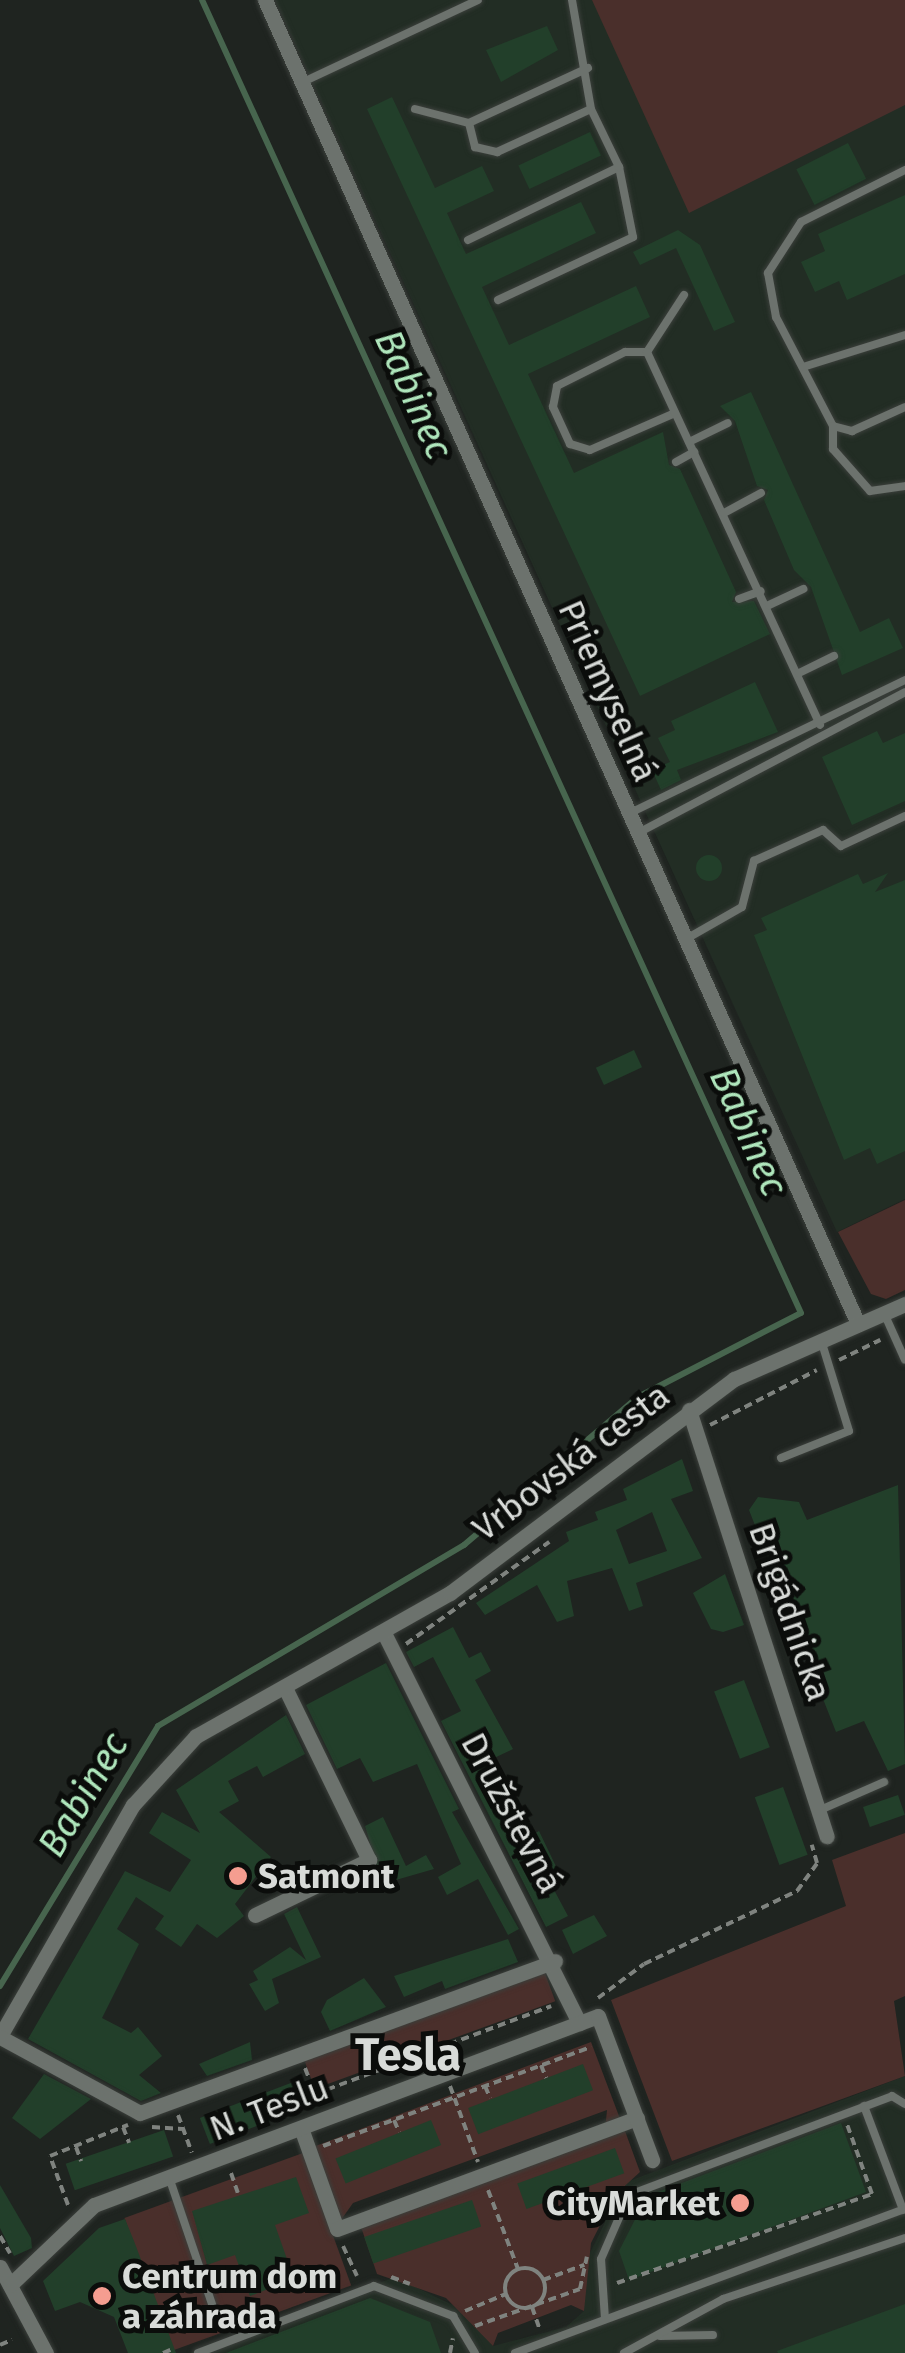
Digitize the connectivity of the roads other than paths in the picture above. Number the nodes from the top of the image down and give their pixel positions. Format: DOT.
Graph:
graph roads {
  1 [pos="265,0"];
  2 [pos="478,0"];
  3 [pos="572,0"];
  4 [pos="588,68"];
  5 [pos="303,82"];
  6 [pos="415,109"];
  7 [pos="592,109"];
  8 [pos="468,123"];
  9 [pos="618,167"];
  10 [pos="905,170"];
  11 [pos="468,240"];
  12 [pos="684,295"];
  13 [pos="498,300"];
  14 [pos="905,334"];
  15 [pos="647,352"];
  16 [pos="803,367"];
  17 [pos="905,407"];
  18 [pos="674,412"];
  19 [pos="728,423"];
  20 [pos="833,426"];
  21 [pos="689,442"];
  22 [pos="694,452"];
  23 [pos="676,462"];
  24 [pos="905,486"];
  25 [pos="760,493"];
  26 [pos="724,513"];
  27 [pos="804,589"];
  28 [pos="761,590"];
  29 [pos="739,599"];
  30 [pos="769,605"];
  31 [pos="834,656"];
  32 [pos="799,673"];
  33 [pos="905,680"];
  34 [pos="905,692"];
  35 [pos="820,724"];
  36 [pos="630,813"];
  37 [pos="905,816"];
  38 [pos="638,833"];
  39 [pos="686,938"];
  40 [pos="905,1304"];
  41 [pos="884,1313"];
  42 [pos="858,1324"];
  43 [pos="821,1340"];
  44 [pos="905,1360"];
  45 [pos="688,1410"];
  46 [pos="781,1458"];
  47 [pos="385,1635"];
  48 [pos="285,1688"];
  49 [pos="884,1782"];
  50 [pos="820,1810"];
  51 [pos="827,1836"];
  52 [pos="255,1916"];
  53 [pos="555,1961"];
  54 [pos="574,2010"];
  55 [pos="0,2037"];
  56 [pos="905,2104"];
  57 [pos="864,2106"];
  58 [pos="637,2118"];
  59 [pos="301,2128"];
  60 [pos="652,2160"];
  61 [pos="169,2177"];
  62 [pos="904,2209"];
  63 [pos="905,2238"];
  64 [pos="8,2264"];
  65 [pos="10,2284"];
  66 [pos="606,2320"];
  67 [pos="218,2322"];
  68 [pos="714,2335"];
  69 [pos="656,2336"];
  70 [pos="46,2353"];
  71 [pos="198,2353"];
  72 [pos="475,2353"];
  73 [pos="515,2353"];
  74 [pos="624,2353"];
  1 -- 5 [label="street, Priemyselná"];
  2 -- 5 [label="lane"];
  3 -- 4 [label="lane"];
  4 -- 7 [label="lane"];
  4 -- 8 [label="lane"];
  5 -- 36 [label="street, Priemyselná"];
  6 -- 8 [label="lane"];
  7 -- 8 [label="lane"];
  7 -- 9 [label="lane"];
  9 -- 11 [label="lane"];
  9 -- 13 [label="lane"];
  10 -- 16 [label="lane"];
  12 -- 15 [label="lane"];
  14 -- 16 [label="lane"];
  15 -- 18 [label="lane"];
  15 -- 18 [label="lane"];
  16 -- 20 [label="lane"];
  17 -- 20 [label="lane"];
  18 -- 21 [label="lane"];
  19 -- 21 [label="lane"];
  20 -- 24 [label="lane"];
  21 -- 22 [label="lane"];
  22 -- 23 [label="lane"];
  22 -- 26 [label="lane"];
  25 -- 26 [label="lane"];
  26 -- 28 [label="lane"];
  27 -- 30 [label="lane"];
  28 -- 29 [label="lane"];
  28 -- 30 [label="lane"];
  30 -- 32 [label="lane"];
  31 -- 32 [label="lane"];
  32 -- 35 [label="lane"];
  33 -- 35 [label="lane"];
  34 -- 38 [label="lane"];
  35 -- 36 [label="lane"];
  36 -- 38 [label="street, Priemyselná"];
  37 -- 39 [label="lane"];
  38 -- 39 [label="street, Priemyselná"];
  39 -- 42 [label="street, Priemyselná"];
  40 -- 41 [label="street, Vrbovská cesta"];
  41 -- 42 [label="street, Vrbovská cesta"];
  41 -- 44 [label="lane"];
  42 -- 43 [label="street, Vrbovská cesta"];
  43 -- 45 [label="street, Vrbovská cesta"];
  43 -- 46 [label="lane"];
  45 -- 47 [label="street, Vrbovská cesta"];
  45 -- 50 [label="street, Brigádnicka"];
  47 -- 48 [label="street, Vrbovská cesta"];
  47 -- 53 [label="street, Družstevná"];
  48 -- 52 [label="street"];
  48 -- 55 [label="street, Vrbovská cesta"];
  49 -- 50 [label="lane"];
  50 -- 51 [label="street, Brigádnicka"];
  53 -- 54 [label="street, Družstevná"];
  53 -- 55 [label="street, Vrbovská cesta"];
  54 -- 58 [label="street"];
  54 -- 59 [label="street, N. Teslu"];
  56 -- 57 [label="lane"];
  57 -- 62 [label="lane"];
  57 -- 66 [label="lane"];
  58 -- 59 [label="street"];
  58 -- 60 [label="street"];
  59 -- 61 [label="street, N. Teslu"];
  61 -- 65 [label="street, N. Teslu"];
  61 -- 67 [label="lane"];
  62 -- 66 [label="lane"];
  63 -- 69 [label="lane"];
  64 -- 65 [label="street"];
  65 -- 70 [label="street"];
  66 -- 73 [label="lane"];
  68 -- 69 [label="lane"];
  69 -- 74 [label="lane"];
  71 -- 72 [label="lane"];
}
